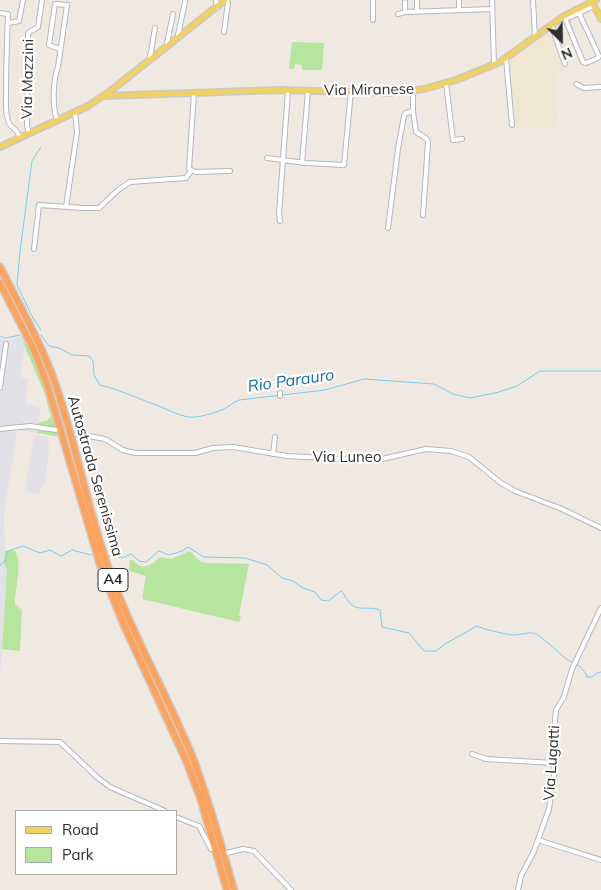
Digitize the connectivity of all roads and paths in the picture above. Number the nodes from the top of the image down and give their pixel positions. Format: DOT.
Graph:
graph roads {
  1 [pos="23,0"];
  2 [pos="42,0"];
  3 [pos="216,0"];
  4 [pos="226,0"];
  5 [pos="373,0"];
  6 [pos="417,0"];
  7 [pos="460,0"];
  8 [pos="492,0"];
  9 [pos="533,0"];
  10 [pos="185,2"];
  11 [pos="405,2"];
  12 [pos="594,2"];
  13 [pos="216,8"];
  14 [pos="492,9"];
  15 [pos="459,10"];
  16 [pos="405,12"];
  17 [pos="417,12"];
  18 [pos="0,13"];
  19 [pos="579,13"];
  20 [pos="173,14"];
  21 [pos="398,14"];
  22 [pos="565,18"];
  23 [pos="601,19"];
  24 [pos="373,20"];
  25 [pos="9,22"];
  26 [pos="552,24"];
  27 [pos="156,28"];
  28 [pos="224,32"];
  29 [pos="180,37"];
  30 [pos="535,37"];
  31 [pos="168,46"];
  32 [pos="60,49"];
  33 [pos="152,59"];
  34 [pos="506,59"];
  35 [pos="565,64"];
  36 [pos="494,65"];
  37 [pos="446,83"];
  38 [pos="576,84"];
  39 [pos="601,87"];
  40 [pos="288,90"];
  41 [pos="308,90"];
  42 [pos="351,91"];
  43 [pos="413,91"];
  44 [pos="194,93"];
  45 [pos="111,94"];
  46 [pos="123,96"];
  47 [pos="88,106"];
  48 [pos="413,111"];
  49 [pos="75,112"];
  50 [pos="57,120"];
  51 [pos="512,125"];
  52 [pos="29,133"];
  53 [pos="20,138"];
  54 [pos="462,138"];
  55 [pos="0,147"];
  56 [pos="267,158"];
  57 [pos="283,159"];
  58 [pos="302,162"];
  59 [pos="190,170"];
  60 [pos="230,171"];
  61 [pos="66,207"];
  62 [pos="423,215"];
  63 [pos="280,221"];
  64 [pos="388,228"];
  65 [pos="34,249"];
  66 [pos="0,267"];
  67 [pos="0,283"];
  68 [pos="6,344"];
  69 [pos="0,388"];
  70 [pos="0,430"];
  71 [pos="56,430"];
  72 [pos="77,434"];
  73 [pos="275,437"];
  74 [pos="273,454"];
  75 [pos="601,528"];
  76 [pos="601,608"];
  77 [pos="0,741"];
  78 [pos="472,754"];
  79 [pos="554,763"];
  80 [pos="163,810"];
  81 [pos="178,818"];
  82 [pos="538,840"];
  83 [pos="211,850"];
  84 [pos="227,853"];
  85 [pos="601,860"];
  86 [pos="227,890"];
  87 [pos="234,890"];
  88 [pos="291,890"];
  89 [pos="518,890"];
  1 -- 25 [label="street"];
  2 -- 52 [label="street, Via Mazzini"];
  3 -- 13 [label="street"];
  4 -- 13 [label="main road"];
  4 -- 28 [label="street"];
  5 -- 24 [label="street"];
  6 -- 17 [label="street"];
  7 -- 15 [label="street"];
  8 -- 14 [label="street"];
  9 -- 30 [label="street"];
  10 -- 29 [label="street"];
  11 -- 16 [label="street"];
  12 -- 19 [label="street, Via Miranese"];
  12 -- 22 [label="main road, Via Miranese"];
  12 -- 23 [label="main road"];
  13 -- 29 [label="main road"];
  14 -- 15 [label="street"];
  14 -- 36 [label="street"];
  15 -- 17 [label="street"];
  16 -- 17 [label="street"];
  16 -- 21 [label="street"];
  18 -- 25 [label="street"];
  19 -- 22 [label="street, Via Miranese"];
  19 -- 22 [label="street"];
  20 -- 31 [label="street"];
  22 -- 26 [label="main road, Via Miranese"];
  25 -- 53 [label="street"];
  26 -- 30 [label="main road, Via Miranese"];
  26 -- 35 [label="street"];
  27 -- 33 [label="street"];
  29 -- 31 [label="main road"];
  30 -- 34 [label="main road, Via Miranese"];
  31 -- 33 [label="main road"];
  32 -- 32 [label="street"];
  32 -- 50 [label="street"];
  33 -- 45 [label="main road"];
  34 -- 36 [label="main road, Via Miranese"];
  34 -- 51 [label="street"];
  36 -- 37 [label="main road, Via Miranese"];
  37 -- 43 [label="main road, Via Miranese"];
  37 -- 54 [label="street"];
  38 -- 39 [label="street"];
  40 -- 41 [label="main road, Via Miranese"];
  40 -- 44 [label="main road, Via Miranese"];
  40 -- 57 [label="street"];
  41 -- 42 [label="main road, Via Miranese"];
  41 -- 58 [label="street"];
  42 -- 43 [label="main road, Via Miranese"];
  42 -- 58 [label="street"];
  43 -- 48 [label="street"];
  44 -- 46 [label="main road, Via Miranese"];
  44 -- 59 [label="street"];
  45 -- 46 [label="main road, Via Miranese"];
  45 -- 47 [label="main road, Via Miranese"];
  46 -- 47 [label="main road, Via Miranese"];
  47 -- 49 [label="main road, Via Miranese"];
  48 -- 62 [label="street"];
  48 -- 64 [label="street"];
  49 -- 50 [label="main road, Via Miranese"];
  49 -- 61 [label="street"];
  50 -- 52 [label="main road, Via Miranese"];
  52 -- 53 [label="main road, Via Miranese"];
  53 -- 55 [label="main road, Via Miranese"];
  56 -- 57 [label="street"];
  57 -- 58 [label="street"];
  57 -- 63 [label="street"];
  59 -- 60 [label="street"];
  59 -- 61 [label="street"];
  61 -- 65 [label="street"];
  66 -- 87 [label="highway, Autostrada Serenissima / A4"];
  67 -- 86 [label="highway, Autostrada Serenissima / A4"];
  68 -- 69 [label="street"];
  70 -- 71 [label="street"];
  72 -- 74 [label="street, Via Luneo"];
  73 -- 74 [label="street"];
  74 -- 75 [label="street, Via Luneo"];
  76 -- 79 [label="street, Via Lugatti"];
  77 -- 80 [label="street"];
  78 -- 79 [label="street"];
  79 -- 82 [label="street, Via Lugatti"];
  81 -- 83 [label="street"];
  82 -- 85 [label="street"];
  82 -- 89 [label="street, Via Lugatti"];
  84 -- 88 [label="street"];
}
